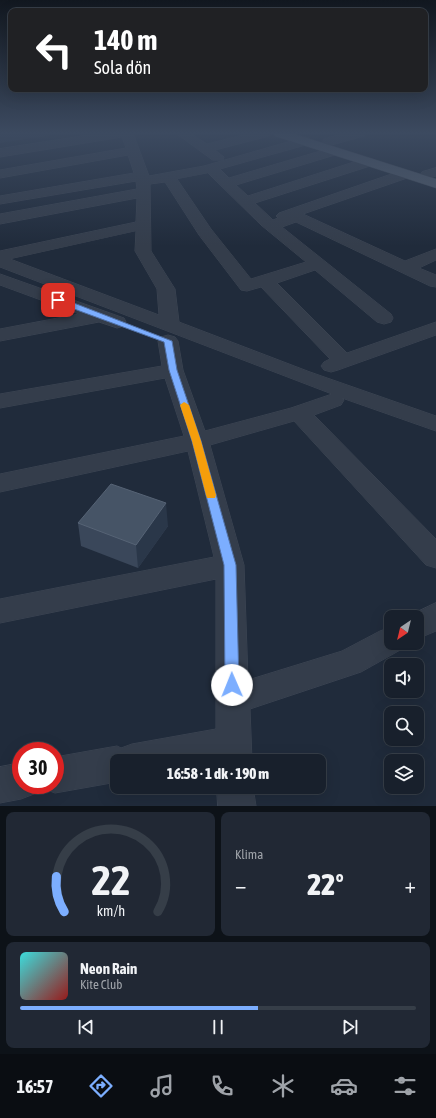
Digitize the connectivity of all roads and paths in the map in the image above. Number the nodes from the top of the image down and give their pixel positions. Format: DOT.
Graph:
graph roads {
  1 [pos="19,171"];
  2 [pos="140,171"];
  3 [pos="197,171"];
  4 [pos="214,171"];
  5 [pos="263,171"];
  6 [pos="341,171"];
  7 [pos="395,171"];
  8 [pos="412,171"];
  9 [pos="0,174"];
  10 [pos="405,174"];
  11 [pos="434,177"];
  12 [pos="169,178"];
  13 [pos="143,183"];
  14 [pos="227,183"];
  15 [pos="0,200"];
  16 [pos="244,202"];
  17 [pos="0,219"];
  18 [pos="268,224"];
  19 [pos="143,225"];
  20 [pos="436,254"];
  21 [pos="0,256"];
  22 [pos="0,261"];
  23 [pos="318,264"];
  24 [pos="406,267"];
  25 [pos="0,279"];
  26 [pos="265,280"];
  27 [pos="436,282"];
  28 [pos="101,316"];
  29 [pos="384,318"];
  30 [pos="436,328"];
  31 [pos="169,333"];
  32 [pos="0,335"];
  33 [pos="344,362"];
  34 [pos="173,370"];
  35 [pos="303,376"];
  36 [pos="333,400"];
  37 [pos="0,401"];
  38 [pos="299,413"];
  39 [pos="436,424"];
  40 [pos="436,437"];
  41 [pos="197,441"];
  42 [pos="0,483"];
  43 [pos="436,557"];
  44 [pos="230,565"];
  45 [pos="0,611"];
  46 [pos="436,616"];
  47 [pos="424,622"];
  48 [pos="384,644"];
  49 [pos="232,700"];
  50 [pos="233,752"];
  51 [pos="211,754"];
  52 [pos="110,765"];
  53 [pos="64,773"];
  54 [pos="12,783"];
  55 [pos="0,785"];
  56 [pos="236,794"];
  57 [pos="237,806"];
  1 -- 9 [label="street"];
  2 -- 13 [label="street"];
  3 -- 12 [label="street"];
  4 -- 14 [label="street"];
  5 -- 14 [label="street"];
  6 -- 16 [label="street"];
  7 -- 10 [label="main road"];
  8 -- 11 [label="main road"];
  10 -- 11 [label="main road"];
  10 -- 18 [label="street"];
  12 -- 13 [label="street"];
  12 -- 26 [label="street"];
  13 -- 15 [label="street"];
  13 -- 17 [label="street"];
  13 -- 19 [label="street"];
  14 -- 16 [label="street"];
  16 -- 18 [label="street"];
  18 -- 23 [label="street"];
  18 -- 24 [label="street"];
  19 -- 21 [label="street"];
  19 -- 31 [label="street"];
  20 -- 24 [label="street"];
  22 -- 31 [label="street"];
  23 -- 26 [label="street"];
  23 -- 29 [label="street"];
  24 -- 27 [label="street"];
  25 -- 28 [label="street"];
  26 -- 33 [label="street"];
  28 -- 31 [label="street"];
  28 -- 32 [label="street"];
  30 -- 33 [label="street"];
  31 -- 34 [label="street"];
  31 -- 35 [label="street"];
  31 -- 36 [label="street"];
  33 -- 35 [label="street"];
  34 -- 37 [label="street"];
  34 -- 41 [label="street"];
  35 -- 39 [label="street"];
  36 -- 38 [label="street"];
  36 -- 40 [label="street"];
  38 -- 41 [label="street"];
  38 -- 43 [label="street"];
  41 -- 42 [label="street"];
  41 -- 44 [label="street"];
  44 -- 45 [label="street"];
  44 -- 49 [label="street"];
  46 -- 47 [label="street"];
  48 -- 49 [label="street"];
  49 -- 50 [label="street"];
  50 -- 51 [label="street"];
  52 -- 53 [label="street"];
  54 -- 55 [label="street"];
  56 -- 57 [label="street"];
}
